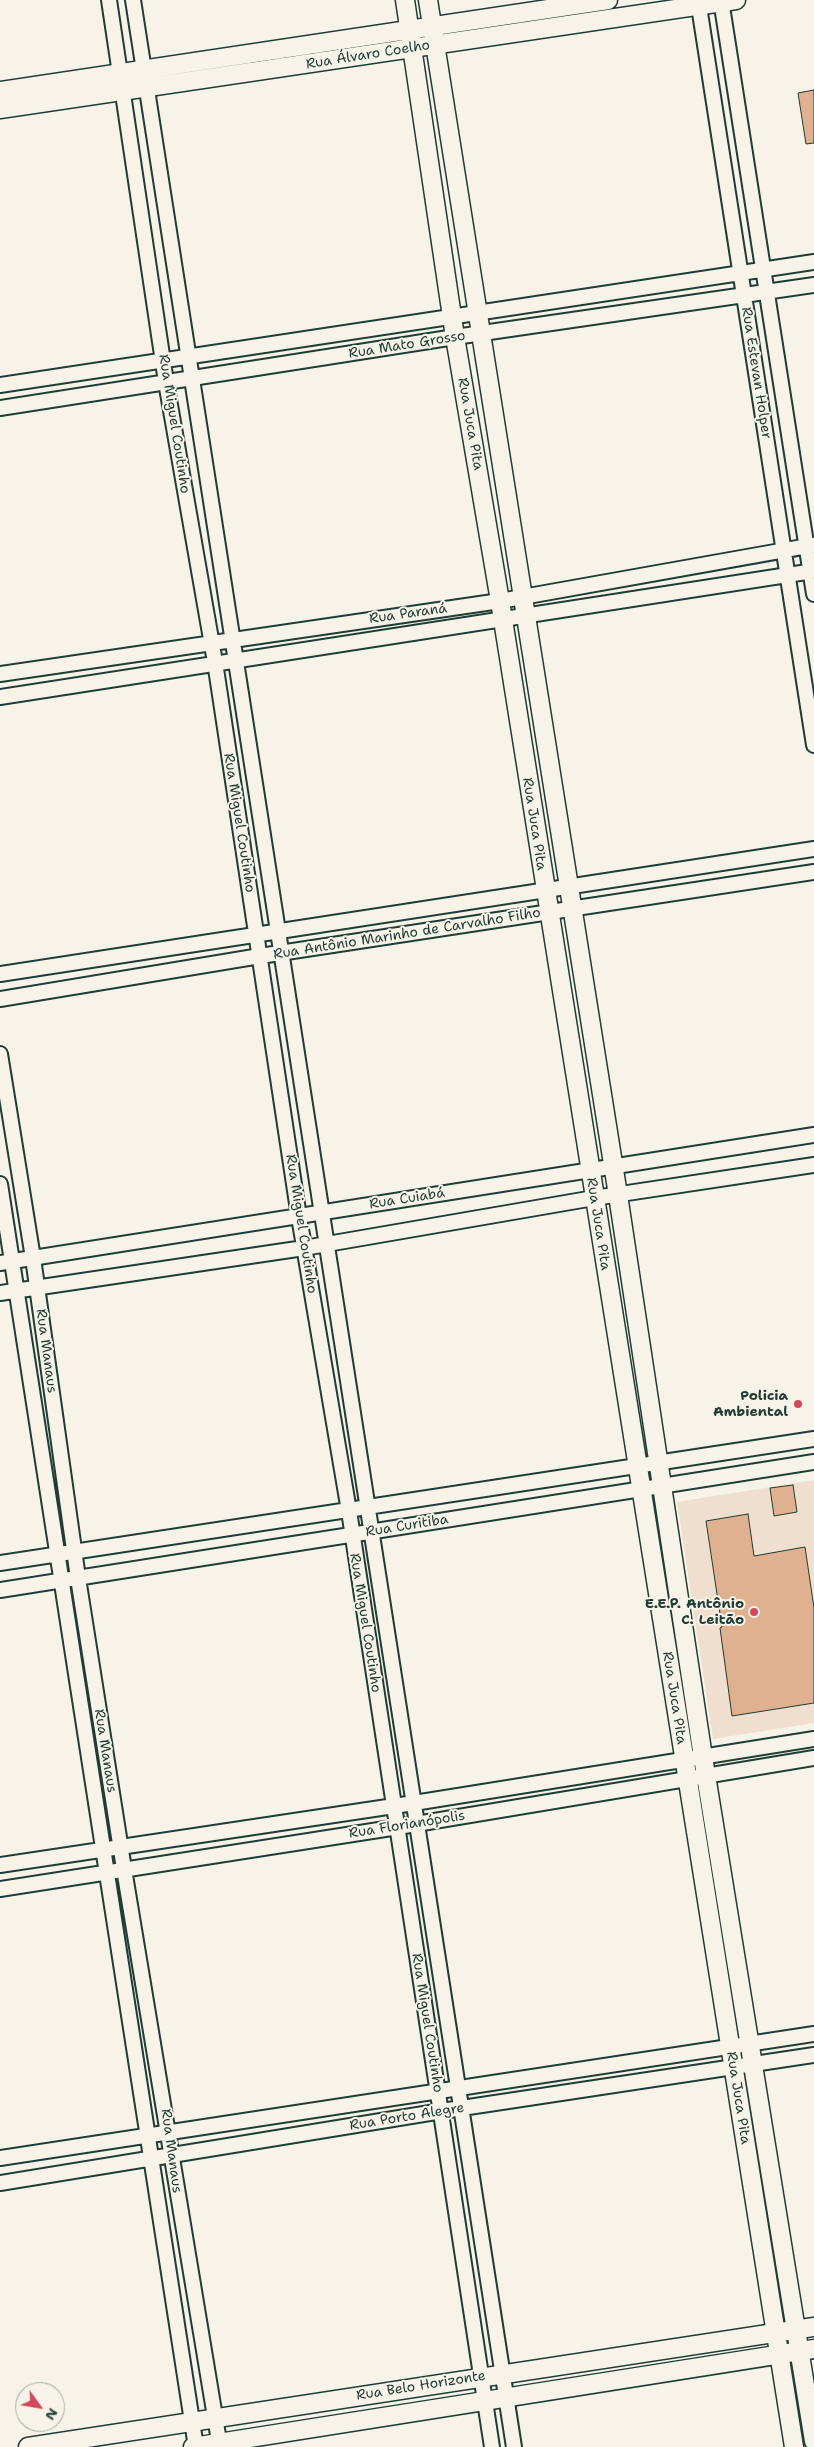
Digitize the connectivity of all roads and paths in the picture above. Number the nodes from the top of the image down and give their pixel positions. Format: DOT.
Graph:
graph roads {
  1 [pos="109,0"];
  2 [pos="133,0"];
  3 [pos="405,0"];
  4 [pos="428,0"];
  5 [pos="608,0"];
  6 [pos="726,1"];
  7 [pos="698,3"];
  8 [pos="432,27"];
  9 [pos="410,31"];
  10 [pos="435,45"];
  11 [pos="413,48"];
  12 [pos="144,70"];
  13 [pos="120,73"];
  14 [pos="147,89"];
  15 [pos="0,91"];
  16 [pos="122,92"];
  17 [pos="0,109"];
  18 [pos="814,262"];
  19 [pos="763,270"];
  20 [pos="740,274"];
  21 [pos="814,284"];
  22 [pos="767,292"];
  23 [pos="744,295"];
  24 [pos="478,313"];
  25 [pos="452,317"];
  26 [pos="481,334"];
  27 [pos="455,337"];
  28 [pos="188,356"];
  29 [pos="163,360"];
  30 [pos="192,378"];
  31 [pos="166,382"];
  32 [pos="0,385"];
  33 [pos="0,408"];
  34 [pos="810,546"];
  35 [pos="784,550"];
  36 [pos="812,572"];
  37 [pos="788,575"];
  38 [pos="814,594"];
  39 [pos="522,596"];
  40 [pos="500,600"];
  41 [pos="525,616"];
  42 [pos="503,619"];
  43 [pos="232,639"];
  44 [pos="210,642"];
  45 [pos="236,659"];
  46 [pos="215,662"];
  47 [pos="0,674"];
  48 [pos="0,696"];
  49 [pos="814,745"];
  50 [pos="814,849"];
  51 [pos="814,872"];
  52 [pos="568,887"];
  53 [pos="545,890"];
  54 [pos="571,909"];
  55 [pos="548,912"];
  56 [pos="278,930"];
  57 [pos="255,934"];
  58 [pos="281,953"];
  59 [pos="260,956"];
  60 [pos="0,974"];
  61 [pos="0,999"];
  62 [pos="0,1054"];
  63 [pos="814,1135"];
  64 [pos="613,1166"];
  65 [pos="814,1166"];
  66 [pos="589,1170"];
  67 [pos="0,1184"];
  68 [pos="618,1195"];
  69 [pos="594,1198"];
  70 [pos="322,1213"];
  71 [pos="298,1216"];
  72 [pos="327,1244"];
  73 [pos="304,1248"];
  74 [pos="33,1258"];
  75 [pos="6,1262"];
  76 [pos="36,1287"];
  77 [pos="16,1290"];
  78 [pos="0,1293"];
  79 [pos="814,1439"];
  80 [pos="814,1462"];
  81 [pos="660,1464"];
  82 [pos="62,1466"];
  83 [pos="637,1467"];
  84 [pos="44,1468"];
  85 [pos="663,1486"];
  86 [pos="641,1489"];
  87 [pos="368,1508"];
  88 [pos="349,1511"];
  89 [pos="371,1532"];
  90 [pos="351,1535"];
  91 [pos="75,1552"];
  92 [pos="58,1555"];
  93 [pos="0,1563"];
  94 [pos="78,1578"];
  95 [pos="61,1581"];
  96 [pos="0,1590"];
  97 [pos="814,1739"];
  98 [pos="703,1756"];
  99 [pos="814,1758"];
  100 [pos="684,1760"];
  101 [pos="706,1774"];
  102 [pos="687,1778"];
  103 [pos="414,1803"];
  104 [pos="394,1806"];
  105 [pos="417,1824"];
  106 [pos="398,1827"];
  107 [pos="120,1846"];
  108 [pos="103,1849"];
  109 [pos="0,1865"];
  110 [pos="124,1869"];
  111 [pos="107,1871"];
  112 [pos="0,1889"];
  113 [pos="814,2034"];
  114 [pos="750,2045"];
  115 [pos="730,2048"];
  116 [pos="814,2055"];
  117 [pos="753,2064"];
  118 [pos="733,2067"];
  119 [pos="458,2089"];
  120 [pos="437,2093"];
  121 [pos="461,2108"];
  122 [pos="442,2111"];
  123 [pos="169,2134"];
  124 [pos="148,2137"];
  125 [pos="170,2157"];
  126 [pos="0,2158"];
  127 [pos="152,2160"];
  128 [pos="0,2183"];
  129 [pos="814,2327"];
  130 [pos="796,2330"];
  131 [pos="777,2334"];
  132 [pos="807,2350"];
  133 [pos="780,2354"];
  134 [pos="502,2373"];
  135 [pos="483,2376"];
  136 [pos="506,2398"];
  137 [pos="485,2401"];
  138 [pos="215,2418"];
  139 [pos="192,2422"];
  140 [pos="814,2441"];
  141 [pos="219,2445"];
  142 [pos="28,2447"];
  143 [pos="195,2447"];
  144 [pos="492,2447"];
  145 [pos="514,2447"];
  146 [pos="794,2447"];
  1 -- 13 [label="street, Rua Miguel Coutinho"];
  2 -- 12 [label="street, Rua Miguel Coutinho"];
  3 -- 9 [label="street, Rua Juca Pita"];
  4 -- 8 [label="street, Rua Juca Pita"];
  5 -- 8 [label="street, Rua Álvaro Coelho"];
  6 -- 7 [label="street, Rua Álvaro Coelho"];
  6 -- 19 [label="street, Rua Estevan Holper"];
  7 -- 10 [label="street, Rua Álvaro Coelho"];
  7 -- 20 [label="street, Rua Estevan Holper"];
  8 -- 9 [label="street, Rua Álvaro Coelho"];
  8 -- 10 [label="street, Rua Juca Pita"];
  9 -- 11 [label="street, Rua Juca Pita"];
  9 -- 12 [label="street, Rua Álvaro Coelho"];
  10 -- 11 [label="street, Rua Álvaro Coelho"];
  10 -- 24 [label="street, Rua Juca Pita"];
  11 -- 14 [label="street, Rua Álvaro Coelho"];
  11 -- 25 [label="street, Rua Juca Pita"];
  12 -- 13 [label="street, Rua Álvaro Coelho"];
  12 -- 14 [label="street, Rua Miguel Coutinho"];
  13 -- 15 [label="street, Rua Álvaro Coelho"];
  13 -- 16 [label="street, Rua Miguel Coutinho"];
  14 -- 16 [label="street, Rua Álvaro Coelho"];
  14 -- 28 [label="street, Rua Miguel Coutinho"];
  16 -- 17 [label="street, Rua Álvaro Coelho"];
  16 -- 29 [label="street, Rua Miguel Coutinho"];
  18 -- 19 [label="street, Rua Mato Grosso"];
  19 -- 20 [label="street, Rua Mato Grosso"];
  19 -- 22 [label="street, Rua Estevan Holper"];
  20 -- 23 [label="street, Rua Estevan Holper"];
  20 -- 24 [label="street, Rua Mato Grosso"];
  21 -- 22 [label="street, Rua Mato Grosso"];
  22 -- 23 [label="street, Rua Mato Grosso"];
  22 -- 34 [label="street, Rua Estevan Holper"];
  23 -- 26 [label="street, Rua Mato Grosso"];
  23 -- 35 [label="street, Rua Estevan Holper"];
  24 -- 25 [label="street, Rua Mato Grosso"];
  24 -- 26 [label="street, Rua Juca Pita"];
  25 -- 27 [label="street, Rua Juca Pita"];
  25 -- 28 [label="street, Rua Mato Grosso"];
  26 -- 27 [label="street, Rua Mato Grosso"];
  26 -- 39 [label="street, Rua Juca Pita"];
  27 -- 30 [label="street, Rua Mato Grosso"];
  27 -- 40 [label="street, Rua Juca Pita"];
  28 -- 29 [label="street, Rua Mato Grosso"];
  28 -- 30 [label="street, Rua Miguel Coutinho"];
  29 -- 31 [label="street, Rua Miguel Coutinho"];
  29 -- 32 [label="street, Rua Mato Grosso"];
  30 -- 31 [label="street, Rua Mato Grosso"];
  30 -- 43 [label="street, Rua Miguel Coutinho"];
  31 -- 33 [label="street, Rua Mato Grosso"];
  31 -- 44 [label="street, Rua Miguel Coutinho"];
  34 -- 35 [label="street, Rua Paraná"];
  34 -- 36 [label="street, Rua Estevan Holper"];
  35 -- 37 [label="street, Rua Estevan Holper"];
  35 -- 39 [label="street, Rua Paraná"];
  36 -- 37 [label="street, Rua Paraná"];
  36 -- 38 [label="street, Rua Estevan Holper"];
  37 -- 41 [label="street, Rua Paraná"];
  37 -- 49 [label="street, Rua Estevan Holper"];
  39 -- 40 [label="street, Rua Paraná"];
  39 -- 41 [label="street, Rua Juca Pita"];
  40 -- 42 [label="street, Rua Juca Pita"];
  40 -- 43 [label="street, Rua Paraná"];
  41 -- 42 [label="street, Rua Paraná"];
  41 -- 52 [label="street, Rua Juca Pita"];
  42 -- 45 [label="street, Rua Paraná"];
  42 -- 53 [label="street, Rua Juca Pita"];
  43 -- 44 [label="street, Rua Paraná"];
  43 -- 45 [label="street, Rua Miguel Coutinho"];
  44 -- 46 [label="street, Rua Miguel Coutinho"];
  44 -- 47 [label="street, Rua Paraná"];
  45 -- 46 [label="street, Rua Paraná"];
  45 -- 56 [label="street, Rua Miguel Coutinho"];
  46 -- 48 [label="street, Rua Paraná"];
  46 -- 57 [label="street, Rua Miguel Coutinho"];
  50 -- 52 [label="street, Rua Antônio Marinho de Carvalho Filho"];
  51 -- 54 [label="street, Rua Antônio Marinho de Carvalho Filho"];
  52 -- 53 [label="street, Rua Antônio Marinho de Carvalho Filho"];
  52 -- 54 [label="street, Rua Juca Pita"];
  53 -- 55 [label="street, Rua Juca Pita"];
  53 -- 56 [label="street, Rua Antônio Marinho de Carvalho Filho"];
  54 -- 55 [label="street, Rua Antônio Marinho de Carvalho Filho"];
  54 -- 64 [label="street, Rua Juca Pita"];
  55 -- 58 [label="street, Rua Antônio Marinho de Carvalho Filho"];
  55 -- 66 [label="street, Rua Juca Pita"];
  56 -- 57 [label="street, Rua Antônio Marinho de Carvalho Filho"];
  56 -- 58 [label="street, Rua Miguel Coutinho"];
  57 -- 59 [label="street, Rua Miguel Coutinho"];
  57 -- 60 [label="street, Rua Antônio Marinho de Carvalho Filho"];
  58 -- 59 [label="street, Rua Antônio Marinho de Carvalho Filho"];
  58 -- 70 [label="street, Rua Miguel Coutinho"];
  59 -- 61 [label="street, Rua Antônio Marinho de Carvalho Filho"];
  59 -- 71 [label="street, Rua Miguel Coutinho"];
  62 -- 74 [label="street, Rua Manaus"];
  63 -- 64 [label="street, Rua Cuiabá"];
  64 -- 66 [label="street, Rua Cuiabá"];
  64 -- 68 [label="street, Rua Juca Pita"];
  65 -- 68 [label="street"];
  66 -- 69 [label="street, Rua Juca Pita"];
  66 -- 70 [label="street, Rua Cuiabá"];
  67 -- 75 [label="street, Rua Manaus"];
  68 -- 69 [label="street"];
  68 -- 81 [label="street, Rua Juca Pita"];
  69 -- 72 [label="street"];
  69 -- 83 [label="street, Rua Juca Pita"];
  70 -- 71 [label="street, Rua Cuiabá"];
  70 -- 72 [label="street, Rua Miguel Coutinho"];
  71 -- 73 [label="street, Rua Miguel Coutinho"];
  71 -- 74 [label="street, Rua Cuiabá"];
  72 -- 73 [label="street"];
  72 -- 87 [label="street, Rua Miguel Coutinho"];
  73 -- 76 [label="street"];
  73 -- 88 [label="street, Rua Miguel Coutinho"];
  74 -- 75 [label="street, Rua Cuiabá"];
  74 -- 76 [label="street, Rua Manaus"];
  75 -- 77 [label="street, Rua Manaus"];
  76 -- 77 [label="street"];
  76 -- 82 [label="street, Rua Manaus"];
  77 -- 78 [label="street"];
  77 -- 84 [label="street, Rua Manaus"];
  79 -- 81 [label="street, Rua Curitiba"];
  80 -- 85 [label="street, Rua Curitiba"];
  81 -- 83 [label="street, Rua Curitiba"];
  81 -- 85 [label="street, Rua Juca Pita"];
  82 -- 84 [label="street"];
  82 -- 91 [label="street, Rua Manaus"];
  83 -- 86 [label="street, Rua Juca Pita"];
  83 -- 87 [label="street, Rua Curitiba"];
  84 -- 92 [label="street, Rua Manaus"];
  85 -- 86 [label="street, Rua Curitiba"];
  85 -- 98 [label="street, Rua Juca Pita"];
  86 -- 89 [label="street, Rua Curitiba"];
  86 -- 100 [label="street, Rua Juca Pita"];
  87 -- 88 [label="street, Rua Curitiba"];
  87 -- 89 [label="street, Rua Miguel Coutinho"];
  88 -- 90 [label="street, Rua Miguel Coutinho"];
  88 -- 91 [label="street, Rua Curitiba"];
  89 -- 90 [label="street, Rua Curitiba"];
  89 -- 103 [label="street, Rua Miguel Coutinho"];
  90 -- 94 [label="street, Rua Curitiba"];
  90 -- 104 [label="street, Rua Miguel Coutinho"];
  91 -- 92 [label="street, Rua Curitiba"];
  91 -- 94 [label="street, Rua Manaus"];
  92 -- 93 [label="street, Rua Curitiba"];
  92 -- 95 [label="street, Rua Manaus"];
  94 -- 95 [label="street, Rua Curitiba"];
  94 -- 107 [label="street, Rua Manaus"];
  95 -- 96 [label="street, Rua Curitiba"];
  95 -- 108 [label="street, Rua Manaus"];
  97 -- 98 [label="street, Rua Florianópolis"];
  98 -- 100 [label="street, Rua Florianópolis"];
  98 -- 101 [label="street, Rua Juca Pita"];
  99 -- 101 [label="street, Rua Florianópolis"];
  100 -- 102 [label="street, Rua Juca Pita"];
  100 -- 103 [label="street, Rua Florianópolis"];
  101 -- 102 [label="street, Rua Florianópolis"];
  101 -- 114 [label="street, Rua Juca Pita"];
  102 -- 105 [label="street, Rua Florianópolis"];
  102 -- 115 [label="street, Rua Juca Pita"];
  103 -- 104 [label="street, Rua Florianópolis"];
  103 -- 105 [label="street, Rua Miguel Coutinho"];
  104 -- 106 [label="street, Rua Miguel Coutinho"];
  104 -- 107 [label="street, Rua Florianópolis"];
  105 -- 106 [label="street, Rua Florianópolis"];
  105 -- 119 [label="street, Rua Miguel Coutinho"];
  106 -- 110 [label="street, Rua Florianópolis"];
  106 -- 120 [label="street, Rua Miguel Coutinho"];
  107 -- 108 [label="street, Rua Florianópolis"];
  107 -- 110 [label="street, Rua Manaus"];
  108 -- 109 [label="street, Rua Florianópolis"];
  108 -- 111 [label="street, Rua Manaus"];
  110 -- 111 [label="street, Rua Florianópolis"];
  110 -- 123 [label="street, Rua Manaus"];
  111 -- 112 [label="street, Rua Florianópolis"];
  111 -- 124 [label="street, Rua Manaus"];
  113 -- 114 [label="street, Rua Porto Alegre"];
  114 -- 115 [label="street, Rua Porto Alegre"];
  114 -- 117 [label="street, Rua Juca Pita"];
  115 -- 118 [label="street, Rua Juca Pita"];
  115 -- 119 [label="street, Rua Porto Alegre"];
  116 -- 117 [label="street, Rua Porto Alegre"];
  117 -- 118 [label="street, Rua Porto Alegre"];
  117 -- 130 [label="street, Rua Juca Pita"];
  118 -- 121 [label="street, Rua Porto Alegre"];
  118 -- 131 [label="street, Rua Juca Pita"];
  119 -- 120 [label="street, Rua Porto Alegre"];
  119 -- 121 [label="street, Rua Miguel Coutinho"];
  120 -- 122 [label="street, Rua Miguel Coutinho"];
  120 -- 123 [label="street, Rua Porto Alegre"];
  121 -- 122 [label="street, Rua Porto Alegre"];
  121 -- 134 [label="street, Rua Miguel Coutinho"];
  122 -- 125 [label="street, Rua Porto Alegre"];
  122 -- 135 [label="street, Rua Miguel Coutinho"];
  123 -- 124 [label="street, Rua Porto Alegre"];
  123 -- 125 [label="street, Rua Manaus"];
  124 -- 126 [label="street, Rua Porto Alegre"];
  124 -- 127 [label="street, Rua Manaus"];
  125 -- 127 [label="street, Rua Porto Alegre"];
  125 -- 138 [label="street, Rua Manaus"];
  127 -- 128 [label="street, Rua Porto Alegre"];
  127 -- 139 [label="street, Rua Manaus"];
  129 -- 130 [label="street, Rua Belo Horizonte"];
  130 -- 131 [label="street, Rua Belo Horizonte"];
  130 -- 132 [label="street, Rua Juca Pita"];
  131 -- 133 [label="street, Rua Juca Pita"];
  131 -- 134 [label="street, Rua Belo Horizonte"];
  132 -- 133 [label="street, Rua Belo Horizonte"];
  132 -- 140 [label="street, Rua Juca Pita"];
  133 -- 136 [label="street, Rua Belo Horizonte"];
  133 -- 146 [label="street, Rua Juca Pita"];
  134 -- 135 [label="street, Rua Belo Horizonte"];
  134 -- 136 [label="street, Rua Miguel Coutinho"];
  135 -- 137 [label="street, Rua Miguel Coutinho"];
  135 -- 138 [label="street, Rua Belo Horizonte"];
  136 -- 137 [label="street, Rua Belo Horizonte"];
  136 -- 145 [label="street, Rua Miguel Coutinho"];
  137 -- 141 [label="street, Rua Belo Horizonte"];
  137 -- 144 [label="street, Rua Miguel Coutinho"];
  138 -- 139 [label="street, Rua Belo Horizonte"];
  138 -- 141 [label="street, Rua Manaus"];
  139 -- 142 [label="street, Rua Belo Horizonte"];
  139 -- 143 [label="street, Rua Manaus"];
  141 -- 143 [label="street, Rua Belo Horizonte"];
}
